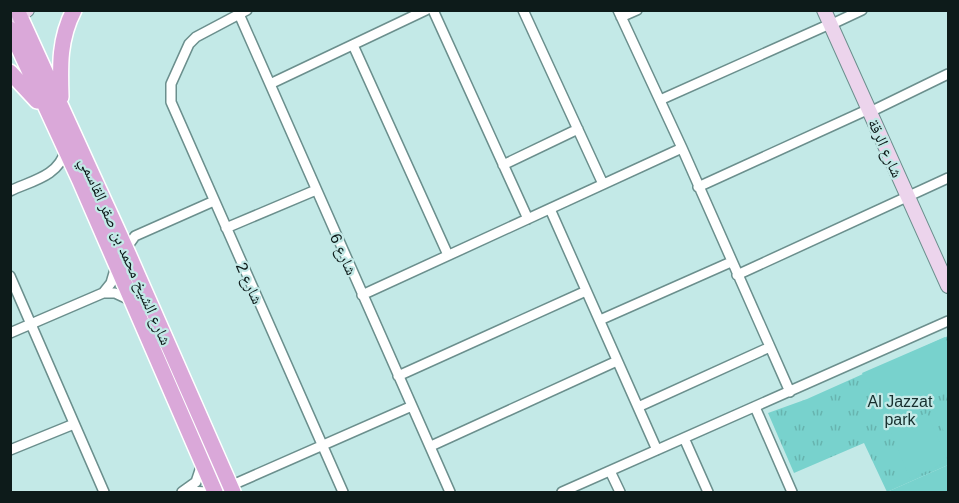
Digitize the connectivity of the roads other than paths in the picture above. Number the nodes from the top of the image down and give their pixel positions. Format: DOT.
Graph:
graph roads {
  1 [pos="74,10"];
  2 [pos="426,10"];
  3 [pos="433,10"];
  4 [pos="523,10"];
  5 [pos="637,10"];
  6 [pos="824,10"];
  7 [pos="862,10"];
  8 [pos="243,12"];
  9 [pos="18,14"];
  10 [pos="620,14"];
  11 [pos="830,24"];
  12 [pos="10,29"];
  13 [pos="352,45"];
  14 [pos="10,72"];
  15 [pos="948,74"];
  16 [pos="270,84"];
  17 [pos="660,100"];
  18 [pos="869,111"];
  19 [pos="56,113"];
  20 [pos="578,129"];
  21 [pos="682,148"];
  22 [pos="65,151"];
  23 [pos="503,165"];
  24 [pos="52,172"];
  25 [pos="948,178"];
  26 [pos="80,181"];
  27 [pos="603,184"];
  28 [pos="698,187"];
  29 [pos="10,190"];
  30 [pos="316,190"];
  31 [pos="908,196"];
  32 [pos="214,201"];
  33 [pos="550,209"];
  34 [pos="528,219"];
  35 [pos="226,228"];
  36 [pos="127,251"];
  37 [pos="448,255"];
  38 [pos="731,262"];
  39 [pos="116,266"];
  40 [pos="737,275"];
  41 [pos="10,276"];
  42 [pos="948,286"];
  43 [pos="586,291"];
  44 [pos="103,293"];
  45 [pos="362,295"];
  46 [pos="132,301"];
  47 [pos="600,320"];
  48 [pos="948,321"];
  49 [pos="31,324"];
  50 [pos="10,333"];
  51 [pos="148,338"];
  52 [pos="770,347"];
  53 [pos="169,348"];
  54 [pos="617,361"];
  55 [pos="398,376"];
  56 [pos="790,392"];
  57 [pos="412,406"];
  58 [pos="638,407"];
  59 [pos="755,407"];
  60 [pos="74,424"];
  61 [pos="684,438"];
  62 [pos="321,445"];
  63 [pos="431,446"];
  64 [pos="10,450"];
  65 [pos="657,450"];
  66 [pos="202,463"];
  67 [pos="610,471"];
  68 [pos="232,489"];
  69 [pos="104,492"];
  70 [pos="184,492"];
  71 [pos="209,492"];
  72 [pos="215,492"];
  73 [pos="343,492"];
  74 [pos="450,492"];
  75 [pos="562,492"];
  76 [pos="620,492"];
  77 [pos="708,492"];
  78 [pos="792,492"];
  1 -- 19 [label="main road"];
  2 -- 13 [label="street"];
  3 -- 23 [label="street"];
  4 -- 20 [label="street"];
  5 -- 10 [label="street"];
  6 -- 11 [label="street, شارع الرقة"];
  7 -- 11 [label="street"];
  8 -- 16 [label="street, شارع 6"];
  8 -- 32 [label="street, شارع 2"];
  9 -- 19 [label="main road, شارع الشيخ محمد بن صقر القاسمي"];
  10 -- 17 [label="street"];
  11 -- 17 [label="street"];
  11 -- 18 [label="street, شارع الرقة"];
  12 -- 19 [label="main road, شارع الشيخ محمد بن صقر القاسمي"];
  13 -- 16 [label="street"];
  13 -- 37 [label="street"];
  14 -- 19 [label="main road"];
  15 -- 18 [label="street"];
  16 -- 30 [label="street, شارع 6"];
  17 -- 21 [label="street"];
  18 -- 28 [label="street"];
  18 -- 31 [label="street, شارع الرقة"];
  19 -- 22 [label="main road, شارع الشيخ محمد بن صقر القاسمي"];
  19 -- 36 [label="main road, شارع الشيخ محمد بن صقر القاسمي"];
  20 -- 23 [label="street"];
  20 -- 27 [label="street"];
  21 -- 27 [label="street"];
  21 -- 28 [label="street"];
  22 -- 24 [label="street"];
  22 -- 26 [label="main road, شارع الشيخ محمد بن صقر القاسمي"];
  23 -- 34 [label="street"];
  24 -- 26 [label="street"];
  24 -- 29 [label="street"];
  25 -- 31 [label="street"];
  26 -- 39 [label="main road, شارع الشيخ محمد بن صقر القاسمي"];
  27 -- 33 [label="street"];
  28 -- 38 [label="street"];
  30 -- 35 [label="street"];
  30 -- 45 [label="street, شارع 6"];
  31 -- 40 [label="street"];
  31 -- 42 [label="street, شارع الرقة"];
  32 -- 35 [label="street, شارع 2"];
  32 -- 36 [label="street"];
  33 -- 34 [label="street"];
  33 -- 43 [label="street"];
  34 -- 37 [label="street"];
  35 -- 62 [label="street, شارع 2"];
  36 -- 53 [label="main road, شارع الشيخ محمد بن صقر القاسمي"];
  37 -- 45 [label="street"];
  38 -- 40 [label="street"];
  38 -- 47 [label="street"];
  39 -- 44 [label="street"];
  39 -- 46 [label="main road, شارع الشيخ محمد بن صقر القاسمي"];
  40 -- 52 [label="street"];
  41 -- 49 [label="street"];
  43 -- 47 [label="street"];
  43 -- 55 [label="street"];
  44 -- 46 [label="street"];
  44 -- 49 [label="street"];
  45 -- 55 [label="street, شارع 6"];
  46 -- 51 [label="main road, شارع الشيخ محمد بن صقر القاسمي"];
  47 -- 54 [label="street"];
  48 -- 56 [label="street"];
  49 -- 50 [label="street"];
  49 -- 60 [label="street"];
  51 -- 53 [label="main road"];
  51 -- 66 [label="main road, شارع الشيخ محمد بن صقر القاسمي"];
  52 -- 56 [label="street"];
  52 -- 58 [label="street"];
  53 -- 68 [label="main road, شارع الشيخ محمد بن صقر القاسمي"];
  54 -- 58 [label="street"];
  54 -- 63 [label="street"];
  55 -- 57 [label="street, شارع 6"];
  56 -- 59 [label="street"];
  57 -- 62 [label="street"];
  57 -- 63 [label="street, شارع 6"];
  58 -- 65 [label="street"];
  59 -- 61 [label="street"];
  59 -- 78 [label="street"];
  60 -- 64 [label="street"];
  60 -- 69 [label="street"];
  61 -- 65 [label="street"];
  61 -- 77 [label="street"];
  62 -- 68 [label="street"];
  62 -- 73 [label="street, شارع 2"];
  63 -- 74 [label="street, شارع 6"];
  65 -- 67 [label="street"];
  66 -- 70 [label="street"];
  66 -- 72 [label="main road, شارع الشيخ محمد بن صقر القاسمي"];
  67 -- 75 [label="street"];
  67 -- 76 [label="street"];
  70 -- 71 [label="street"];
}
